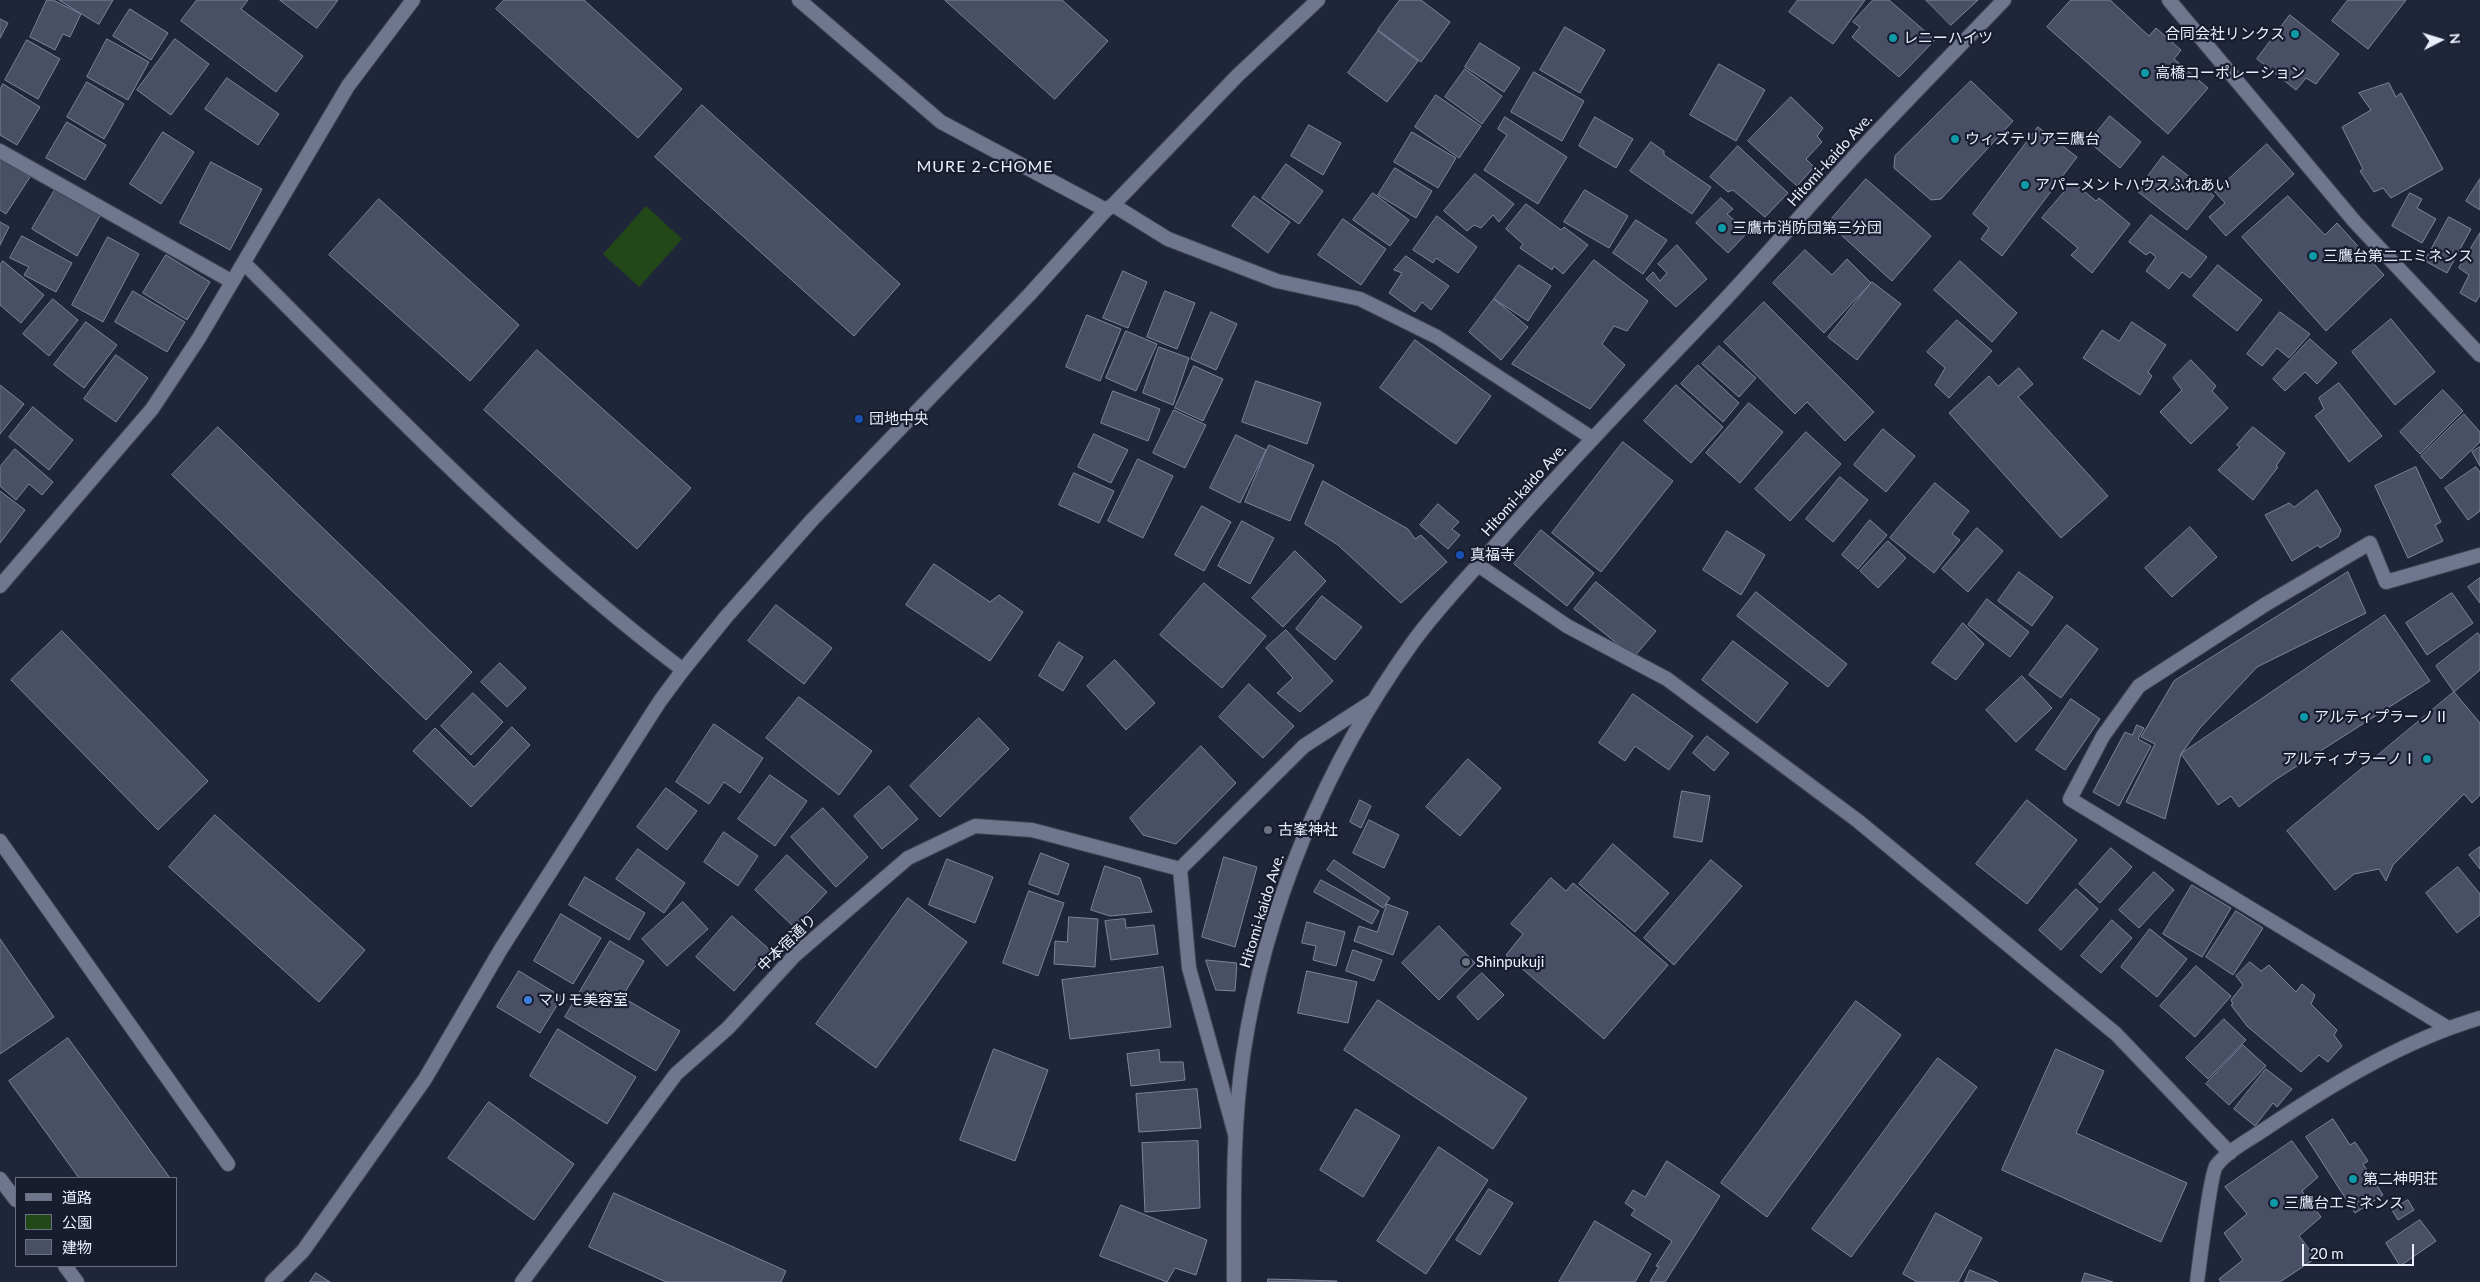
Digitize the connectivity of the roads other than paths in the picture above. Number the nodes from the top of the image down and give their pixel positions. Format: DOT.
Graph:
graph roads {
  1 [pos="413,0"];
  2 [pos="799,0"];
  3 [pos="1318,0"];
  4 [pos="2004,0"];
  5 [pos="2169,0"];
  6 [pos="0,151"];
  7 [pos="1110,208"];
  8 [pos="244,263"];
  9 [pos="231,281"];
  10 [pos="2480,355"];
  11 [pos="1592,438"];
  12 [pos="2480,555"];
  13 [pos="1478,565"];
  14 [pos="0,586"];
  15 [pos="683,670"];
  16 [pos="1372,702"];
  17 [pos="0,841"];
  18 [pos="1180,869"];
  19 [pos="2480,1018"];
  20 [pos="2448,1028"];
  21 [pos="1236,1136"];
  22 [pos="2230,1153"];
  23 [pos="228,1164"];
  24 [pos="0,1178"];
  25 [pos="15,1199"];
  26 [pos="65,1267"];
  27 [pos="77,1282"];
  28 [pos="272,1282"];
  29 [pos="522,1282"];
  30 [pos="1234,1282"];
  31 [pos="2197,1282"];
  1 -- 8 [label="street"];
  2 -- 7 [label="street"];
  3 -- 7 [label="street"];
  4 -- 11 [label="street, Hitomi-kaido Ave."];
  5 -- 10 [label="street"];
  6 -- 9 [label="street"];
  7 -- 11 [label="street"];
  7 -- 15 [label="street"];
  8 -- 9 [label="street"];
  8 -- 15 [label="street"];
  9 -- 14 [label="street"];
  11 -- 13 [label="street, Hitomi-kaido Ave."];
  12 -- 20 [label="street"];
  13 -- 16 [label="street, Hitomi-kaido Ave."];
  13 -- 22 [label="street"];
  15 -- 28 [label="street"];
  16 -- 18 [label="street"];
  16 -- 21 [label="street, Hitomi-kaido Ave."];
  17 -- 23 [label="street"];
  18 -- 21 [label="street"];
  18 -- 29 [label="street, 中本宿通り"];
  19 -- 20 [label="street"];
  20 -- 22 [label="street"];
  21 -- 30 [label="street, Hitomi-kaido Ave."];
  22 -- 31 [label="street"];
  24 -- 25 [label="street"];
  26 -- 27 [label="street"];
}
